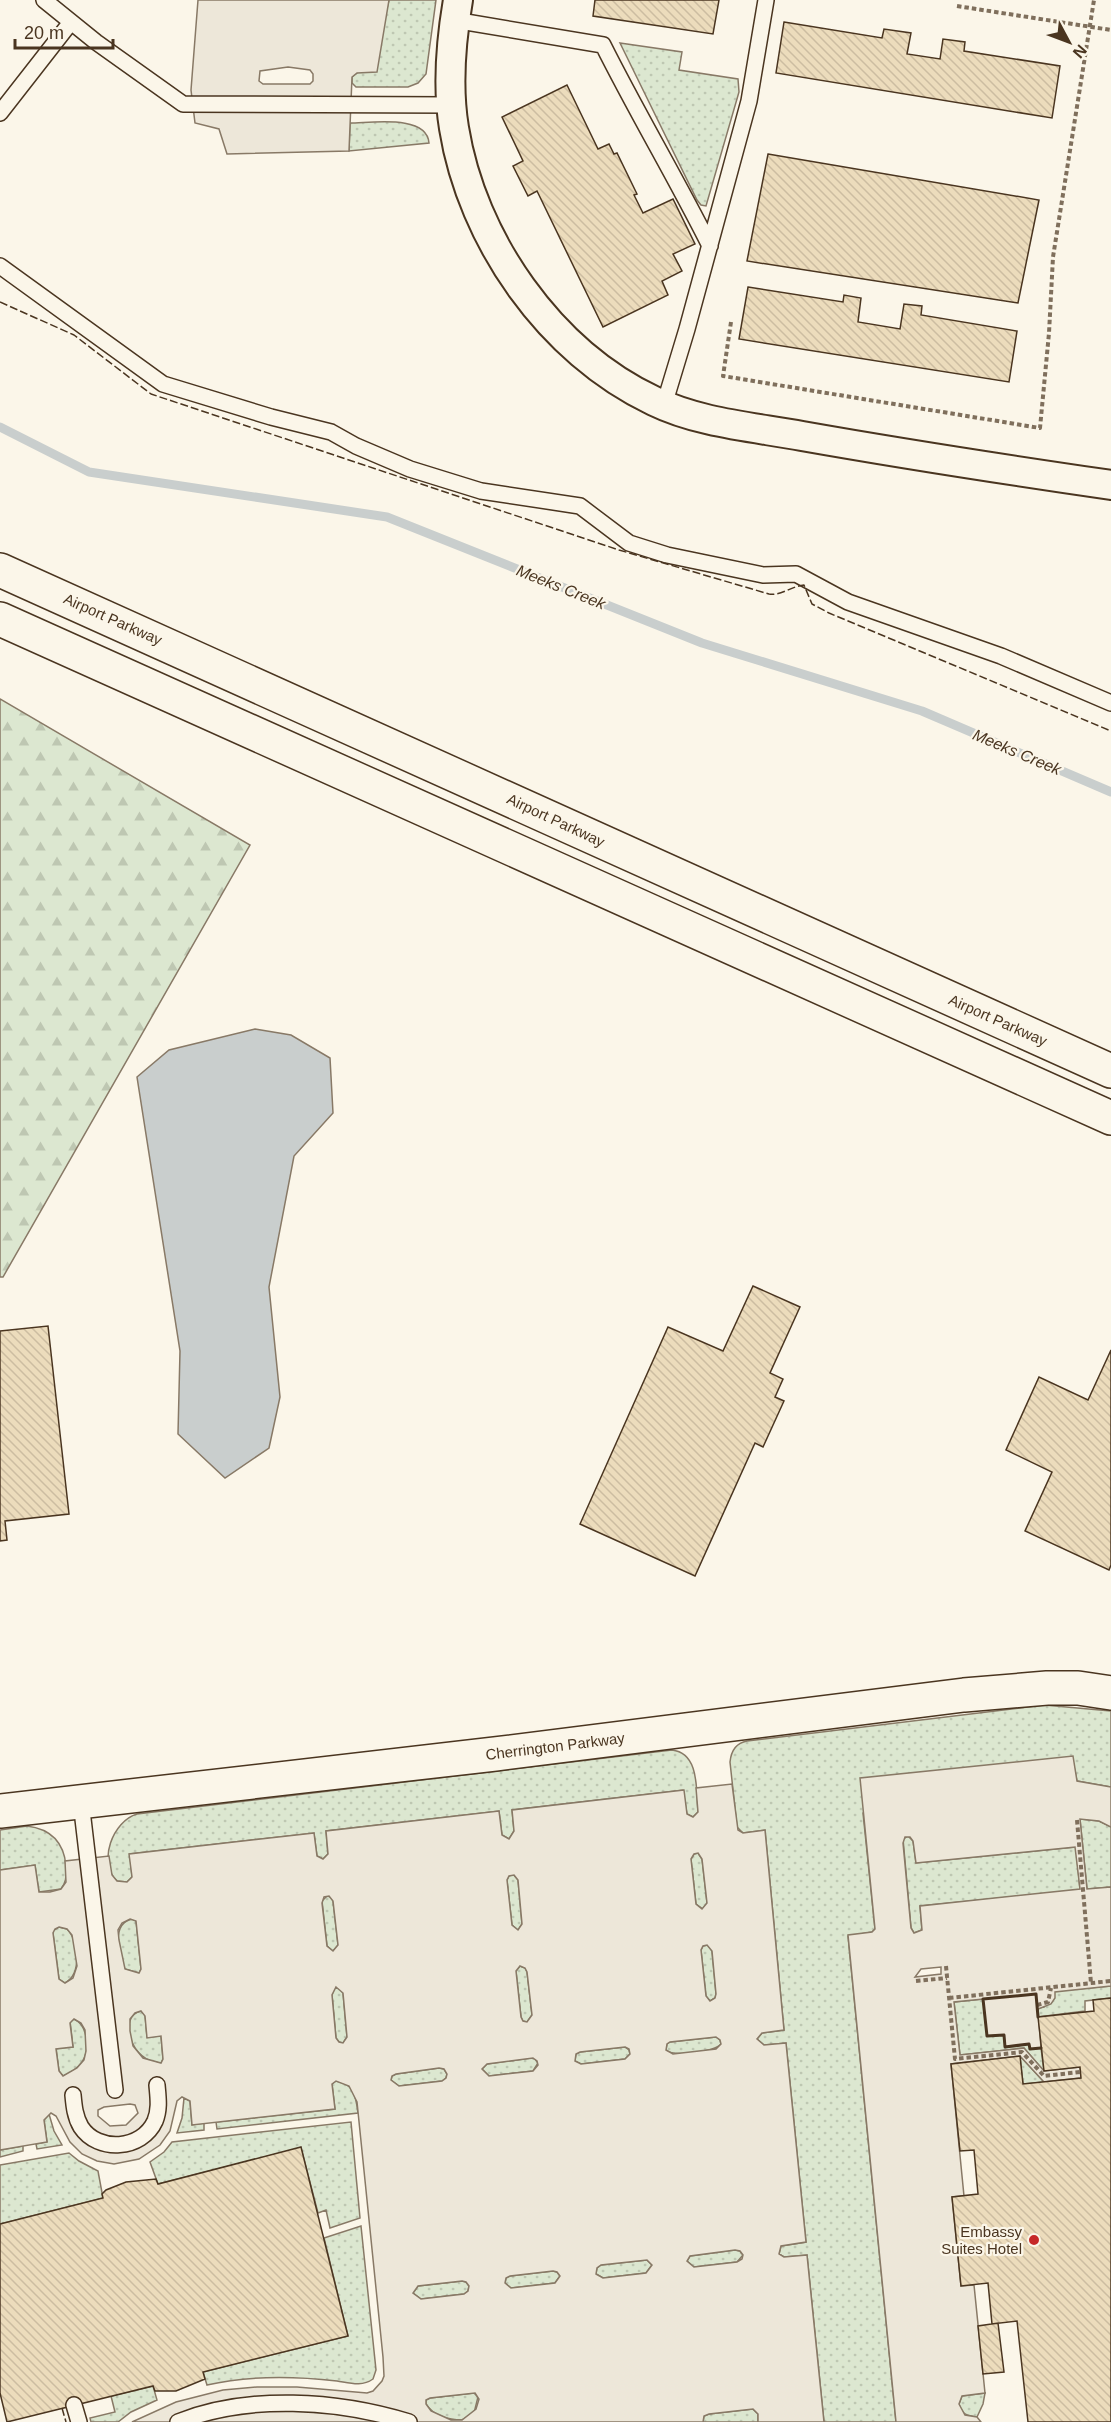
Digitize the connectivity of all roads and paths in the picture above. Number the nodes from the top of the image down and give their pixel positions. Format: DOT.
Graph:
graph roads {
  1 [pos="44,0"];
  2 [pos="766,0"];
  3 [pos="1095,0"];
  4 [pos="957,6"];
  5 [pos="456,10"];
  6 [pos="71,22"];
  7 [pos="1090,26"];
  8 [pos="1111,30"];
  9 [pos="452,105"];
  10 [pos="0,113"];
  11 [pos="710,246"];
  12 [pos="0,266"];
  13 [pos="731,322"];
  14 [pos="663,405"];
  15 [pos="1111,485"];
  16 [pos="0,570"];
  17 [pos="0,620"];
  18 [pos="1111,703"];
  19 [pos="810,936"];
  20 [pos="1111,1062"];
  21 [pos="1111,1071"];
  22 [pos="1111,1118"];
  23 [pos="1111,1693"];
  24 [pos="81,1802"];
  25 [pos="0,1811"];
  26 [pos="1077,1820"];
  27 [pos="945,1966"];
  28 [pos="947,1978"];
  29 [pos="916,1981"];
  30 [pos="1111,1981"];
  31 [pos="1091,1983"];
  32 [pos="1052,1988"];
  33 [pos="949,1998"];
  34 [pos="1037,2005"];
  35 [pos="1080,2072"];
  36 [pos="157,2085"];
  37 [pos="115,2090"];
  38 [pos="73,2095"];
  39 [pos="74,2405"];
  40 [pos="79,2422"];
  41 [pos="178,2422"];
  42 [pos="409,2422"];
  1 -- 6 [label="lane"];
  2 -- 11 [label="lane"];
  3 -- 7 [label="path"];
  4 -- 7 [label="path"];
  5 -- 9 [label="street"];
  5 -- 11 [label="lane"];
  6 -- 9 [label="lane"];
  6 -- 10 [label="lane"];
  7 -- 8 [label="path"];
  7 -- 13 [label="path"];
  9 -- 14 [label="street"];
  11 -- 14 [label="lane"];
  12 -- 18 [label="lane"];
  14 -- 15 [label="street"];
  16 -- 19 [label="main road, Airport Parkway"];
  17 -- 22 [label="main road"];
  19 -- 20 [label="main road"];
  19 -- 21 [label="main road, Airport Parkway"];
  23 -- 24 [label="main road, Cherrington Parkway"];
  24 -- 25 [label="main road, Cherrington Parkway"];
  24 -- 37 [label="lane"];
  26 -- 31 [label="path"];
  27 -- 28 [label="path"];
  28 -- 29 [label="path"];
  28 -- 33 [label="path"];
  30 -- 31 [label="path"];
  31 -- 32 [label="path"];
  32 -- 33 [label="path"];
  32 -- 34 [label="path"];
  33 -- 35 [label="path"];
  36 -- 38 [label="lane"];
  39 -- 40 [label="lane"];
  41 -- 42 [label="lane"];
}
